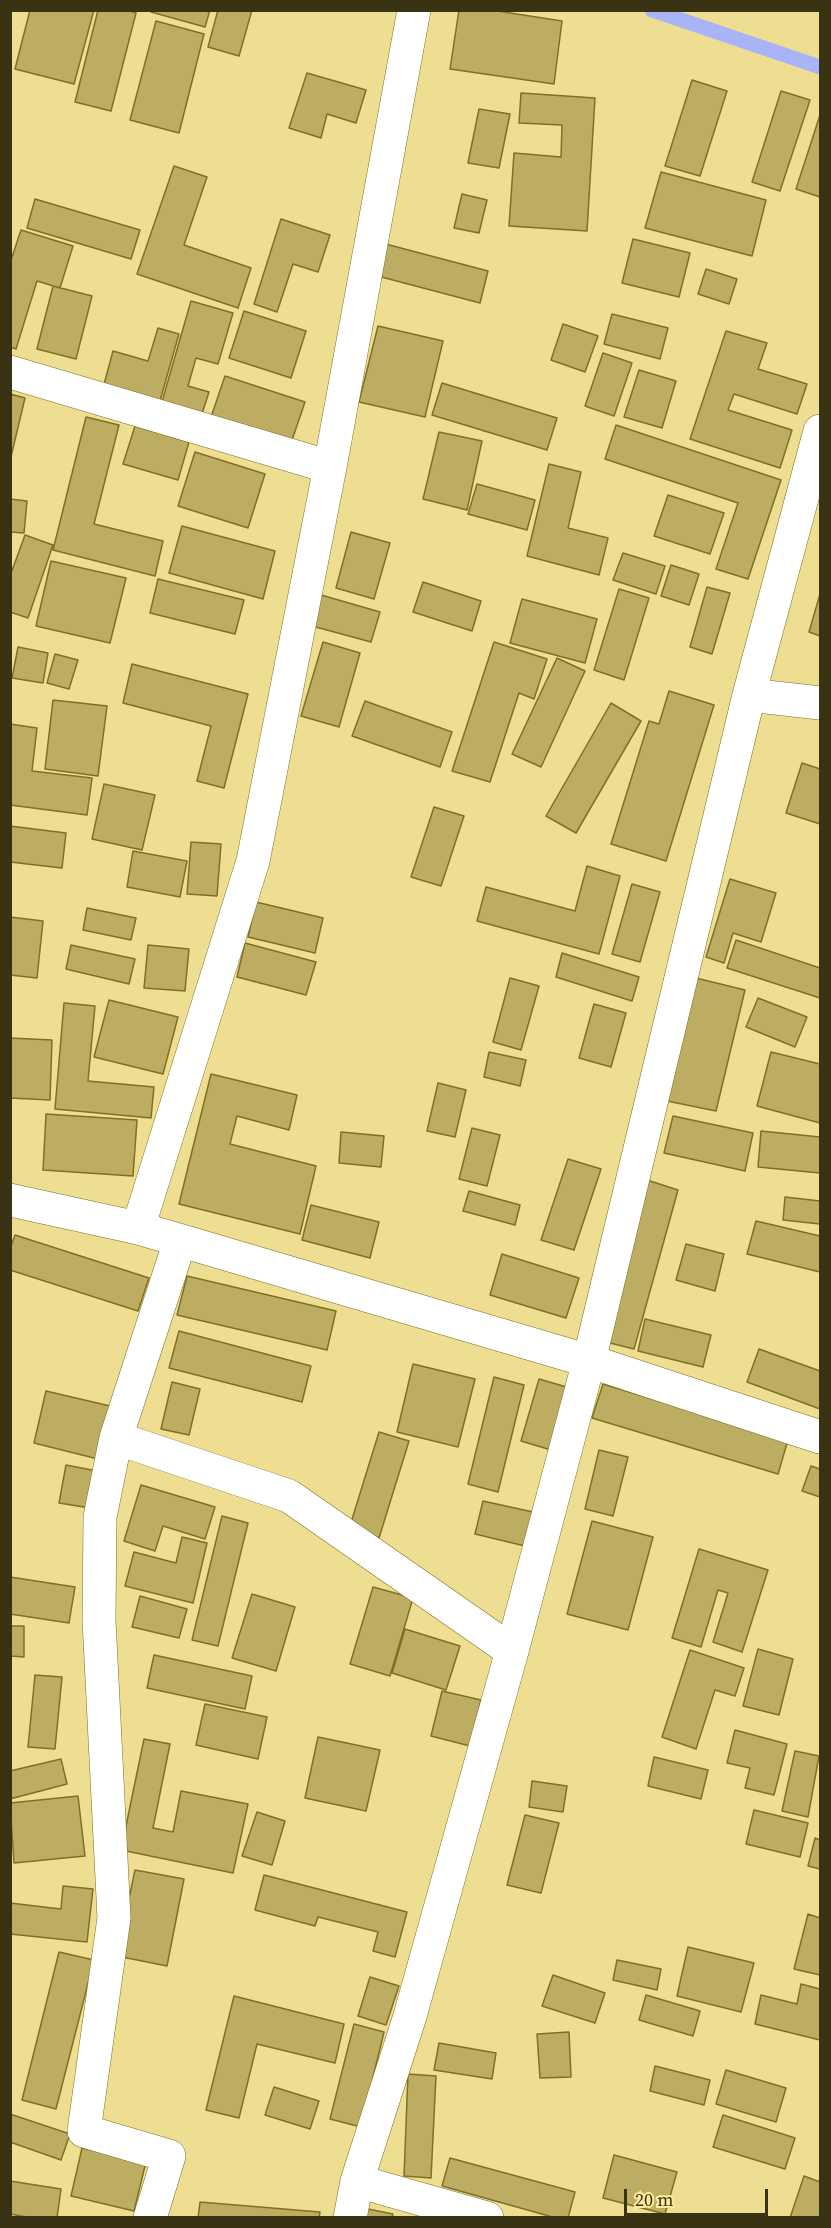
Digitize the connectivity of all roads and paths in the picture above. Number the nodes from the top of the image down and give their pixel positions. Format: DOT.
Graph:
graph roads {
  1 [pos="414,10"];
  2 [pos="10,372"];
  3 [pos="820,431"];
  4 [pos="330,467"];
  5 [pos="749,695"];
  6 [pos="820,703"];
  7 [pos="10,1200"];
  8 [pos="138,1227"];
  9 [pos="180,1241"];
  10 [pos="589,1361"];
  11 [pos="820,1437"];
  12 [pos="116,1438"];
  13 [pos="512,1651"];
  14 [pos="357,2181"];
  15 [pos="150,2217"];
  16 [pos="350,2217"];
  17 [pos="487,2217"];
  1 -- 4 [label="street"];
  2 -- 4 [label="street"];
  3 -- 5 [label="street"];
  4 -- 8 [label="street"];
  5 -- 6 [label="street"];
  5 -- 10 [label="street"];
  7 -- 8 [label="street"];
  8 -- 9 [label="street"];
  9 -- 10 [label="street"];
  9 -- 12 [label="street"];
  10 -- 11 [label="street"];
  10 -- 13 [label="street"];
  12 -- 13 [label="street"];
  12 -- 15 [label="street"];
  13 -- 14 [label="street"];
  14 -- 16 [label="street"];
  14 -- 17 [label="street"];
}
